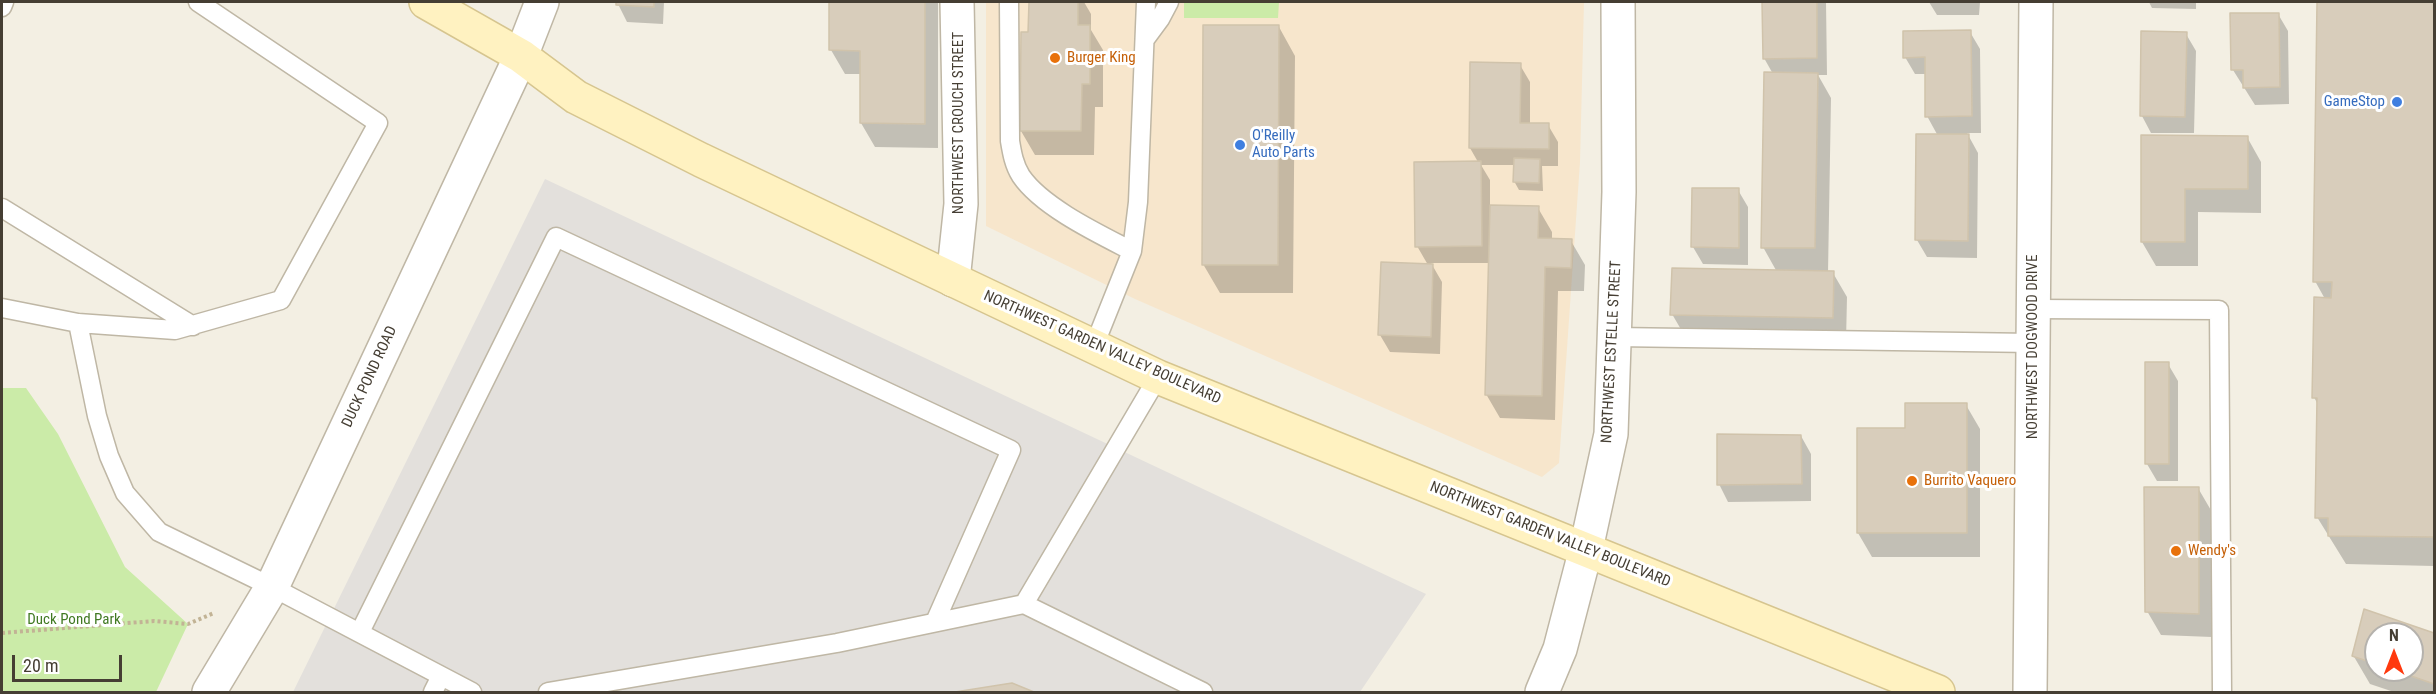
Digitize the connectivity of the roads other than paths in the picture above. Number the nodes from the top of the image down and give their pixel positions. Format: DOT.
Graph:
graph roads {
  1 [pos="4,2"];
  2 [pos="198,2"];
  3 [pos="426,2"];
  4 [pos="542,2"];
  5 [pos="957,2"];
  6 [pos="1009,2"];
  7 [pos="1146,2"];
  8 [pos="1168,2"];
  9 [pos="1618,2"];
  10 [pos="2036,2"];
  11 [pos="2,7"];
  12 [pos="1146,38"];
  13 [pos="521,56"];
  14 [pos="2,208"];
  15 [pos="1132,251"];
  16 [pos="953,280"];
  17 [pos="2,308"];
  18 [pos="2033,309"];
  19 [pos="78,323"];
  20 [pos="194,326"];
  21 [pos="1615,337"];
  22 [pos="2033,343"];
  23 [pos="1094,346"];
  24 [pos="1158,377"];
  25 [pos="1586,549"];
  26 [pos="272,587"];
  27 [pos="1024,604"];
  28 [pos="935,622"];
  29 [pos="360,632"];
  30 [pos="437,684"];
  31 [pos="209,693"];
  32 [pos="472,693"];
  33 [pos="548,693"];
  34 [pos="1203,693"];
  35 [pos="1542,693"];
  36 [pos="1938,693"];
  37 [pos="2030,693"];
  38 [pos="2222,693"];
  1 -- 11 [label="lane"];
  2 -- 20 [label="lane"];
  3 -- 13 [label="main road, NORTHWEST GARDEN VALLEY BOULEVARD"];
  4 -- 13 [label="street, DUCK POND ROAD"];
  5 -- 16 [label="street, NORTHWEST CROUCH STREET"];
  6 -- 15 [label="lane"];
  7 -- 12 [label="lane"];
  8 -- 12 [label="lane"];
  9 -- 21 [label="street, NORTHWEST ESTELLE STREET"];
  10 -- 18 [label="street, NORTHWEST DOGWOOD DRIVE"];
  12 -- 15 [label="lane"];
  13 -- 16 [label="main road, NORTHWEST GARDEN VALLEY BOULEVARD"];
  13 -- 26 [label="street, DUCK POND ROAD"];
  14 -- 20 [label="lane"];
  15 -- 23 [label="lane"];
  16 -- 23 [label="main road, NORTHWEST GARDEN VALLEY BOULEVARD"];
  17 -- 19 [label="lane"];
  18 -- 22 [label="street, NORTHWEST DOGWOOD DRIVE"];
  18 -- 38 [label="lane"];
  19 -- 20 [label="lane"];
  19 -- 26 [label="lane"];
  21 -- 22 [label="lane"];
  21 -- 25 [label="street, NORTHWEST ESTELLE STREET"];
  22 -- 37 [label="street, NORTHWEST DOGWOOD DRIVE"];
  23 -- 24 [label="main road, NORTHWEST GARDEN VALLEY BOULEVARD"];
  24 -- 25 [label="main road, NORTHWEST GARDEN VALLEY BOULEVARD"];
  24 -- 27 [label="lane"];
  25 -- 35 [label="street, NORTHWEST ESTELLE STREET"];
  25 -- 36 [label="main road, NORTHWEST GARDEN VALLEY BOULEVARD"];
  26 -- 29 [label="lane"];
  26 -- 31 [label="street, DUCK POND ROAD"];
  27 -- 28 [label="lane"];
  27 -- 34 [label="lane"];
  28 -- 29 [label="lane"];
  28 -- 33 [label="lane"];
  29 -- 30 [label="lane"];
  30 -- 32 [label="lane"];
}
